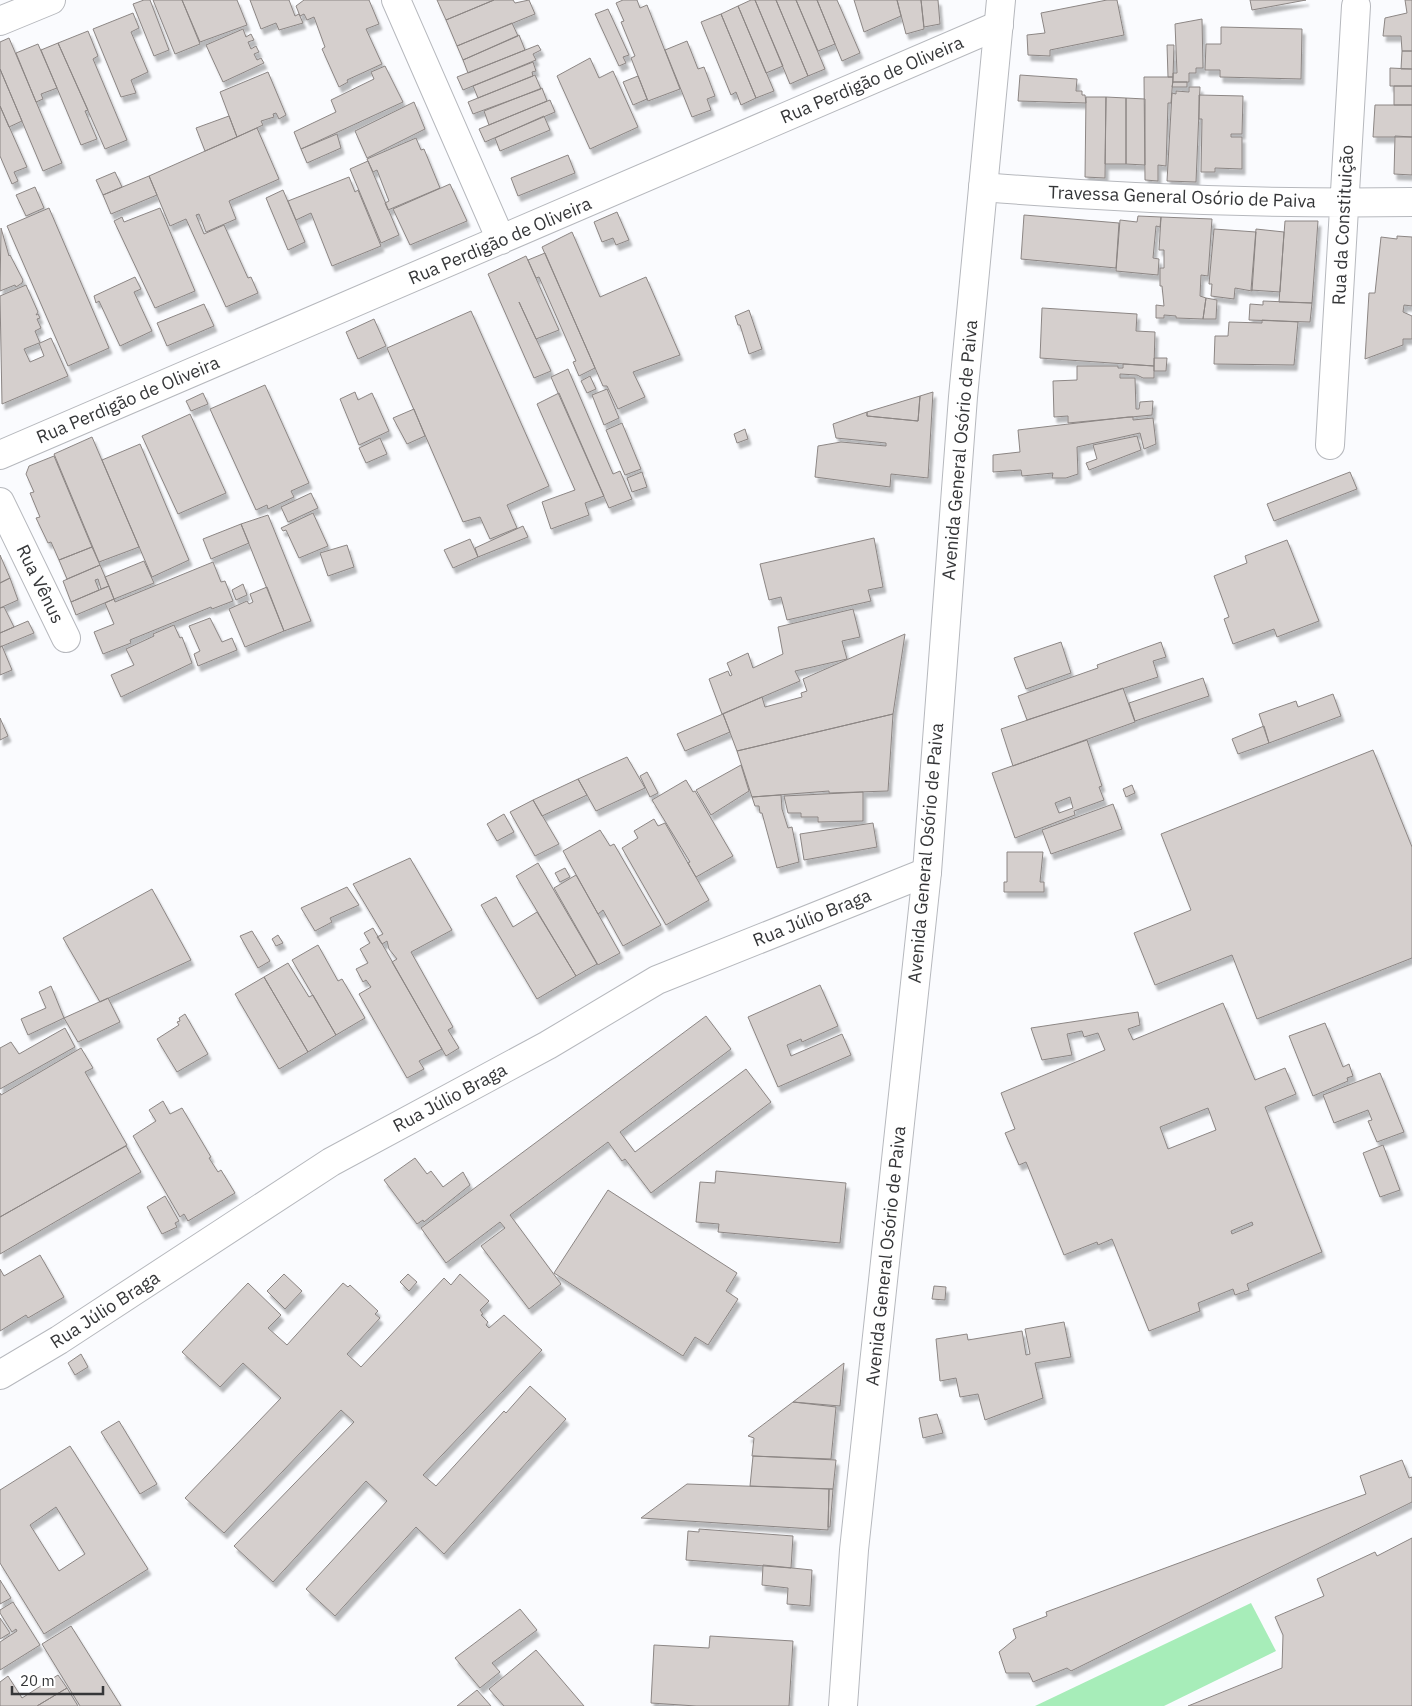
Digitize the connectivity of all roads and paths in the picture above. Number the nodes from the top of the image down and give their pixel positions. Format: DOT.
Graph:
graph roads {
  1 [pos="51,0"];
  2 [pos="396,0"];
  3 [pos="1356,6"];
  4 [pos="1000,12"];
  5 [pos="0,21"];
  6 [pos="983,187"];
  7 [pos="1412,202"];
  8 [pos="1344,203"];
  9 [pos="501,240"];
  10 [pos="1330,445"];
  11 [pos="0,455"];
  12 [pos="0,502"];
  13 [pos="66,638"];
  14 [pos="927,872"];
  15 [pos="0,1375"];
  16 [pos="842,1706"];
  1 -- 5 [label="street"];
  2 -- 9 [label="street"];
  3 -- 8 [label="street, Rua da Constituição"];
  4 -- 6 [label="street, Avenida General Osório de Paiva"];
  4 -- 9 [label="street, Rua Perdigão de Oliveira"];
  6 -- 8 [label="street, Travessa General Osório de Paiva"];
  6 -- 14 [label="street, Avenida General Osório de Paiva"];
  7 -- 8 [label="street, Travessa General Osório de Paiva"];
  8 -- 10 [label="street, Rua da Constituição"];
  9 -- 11 [label="street, Rua Perdigão de Oliveira"];
  12 -- 13 [label="street, Rua Vênus"];
  14 -- 15 [label="street, Rua Júlio Braga"];
  14 -- 16 [label="street, Avenida General Osório de Paiva"];
}
